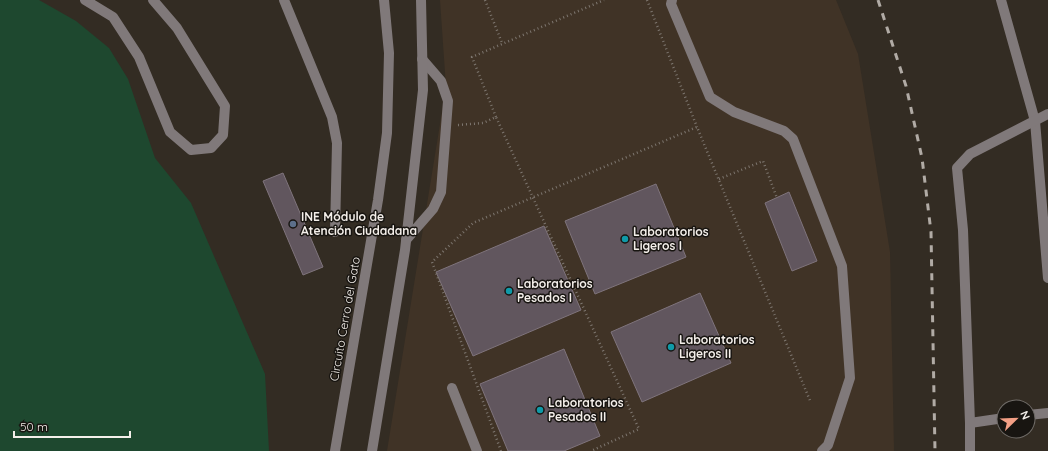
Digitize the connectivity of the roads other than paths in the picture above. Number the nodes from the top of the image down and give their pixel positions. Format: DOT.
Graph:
graph roads {
  1 [pos="86,0"];
  2 [pos="153,0"];
  3 [pos="284,0"];
  4 [pos="384,0"];
  5 [pos="421,0"];
  6 [pos="672,0"];
  7 [pos="1001,0"];
  8 [pos="422,60"];
  9 [pos="1048,114"];
  10 [pos="1035,121"];
  11 [pos="335,232"];
  12 [pos="406,240"];
  13 [pos="1048,278"];
  14 [pos="452,388"];
  15 [pos="1048,413"];
  16 [pos="1036,414"];
  17 [pos="996,419"];
  18 [pos="970,423"];
  19 [pos="335,451"];
  20 [pos="372,451"];
  21 [pos="477,451"];
  22 [pos="822,451"];
  23 [pos="970,451"];
  1 -- 2 [label="street"];
  3 -- 11 [label="street"];
  4 -- 19 [label="street, Circuito Cerro del Gato"];
  5 -- 8 [label="street"];
  6 -- 22 [label="street"];
  7 -- 10 [label="street"];
  8 -- 12 [label="street"];
  8 -- 12 [label="street"];
  9 -- 10 [label="street"];
  10 -- 13 [label="street"];
  10 -- 18 [label="street"];
  12 -- 20 [label="street"];
  14 -- 21 [label="street"];
  15 -- 16 [label="street"];
  17 -- 18 [label="street"];
  18 -- 23 [label="street"];
}
